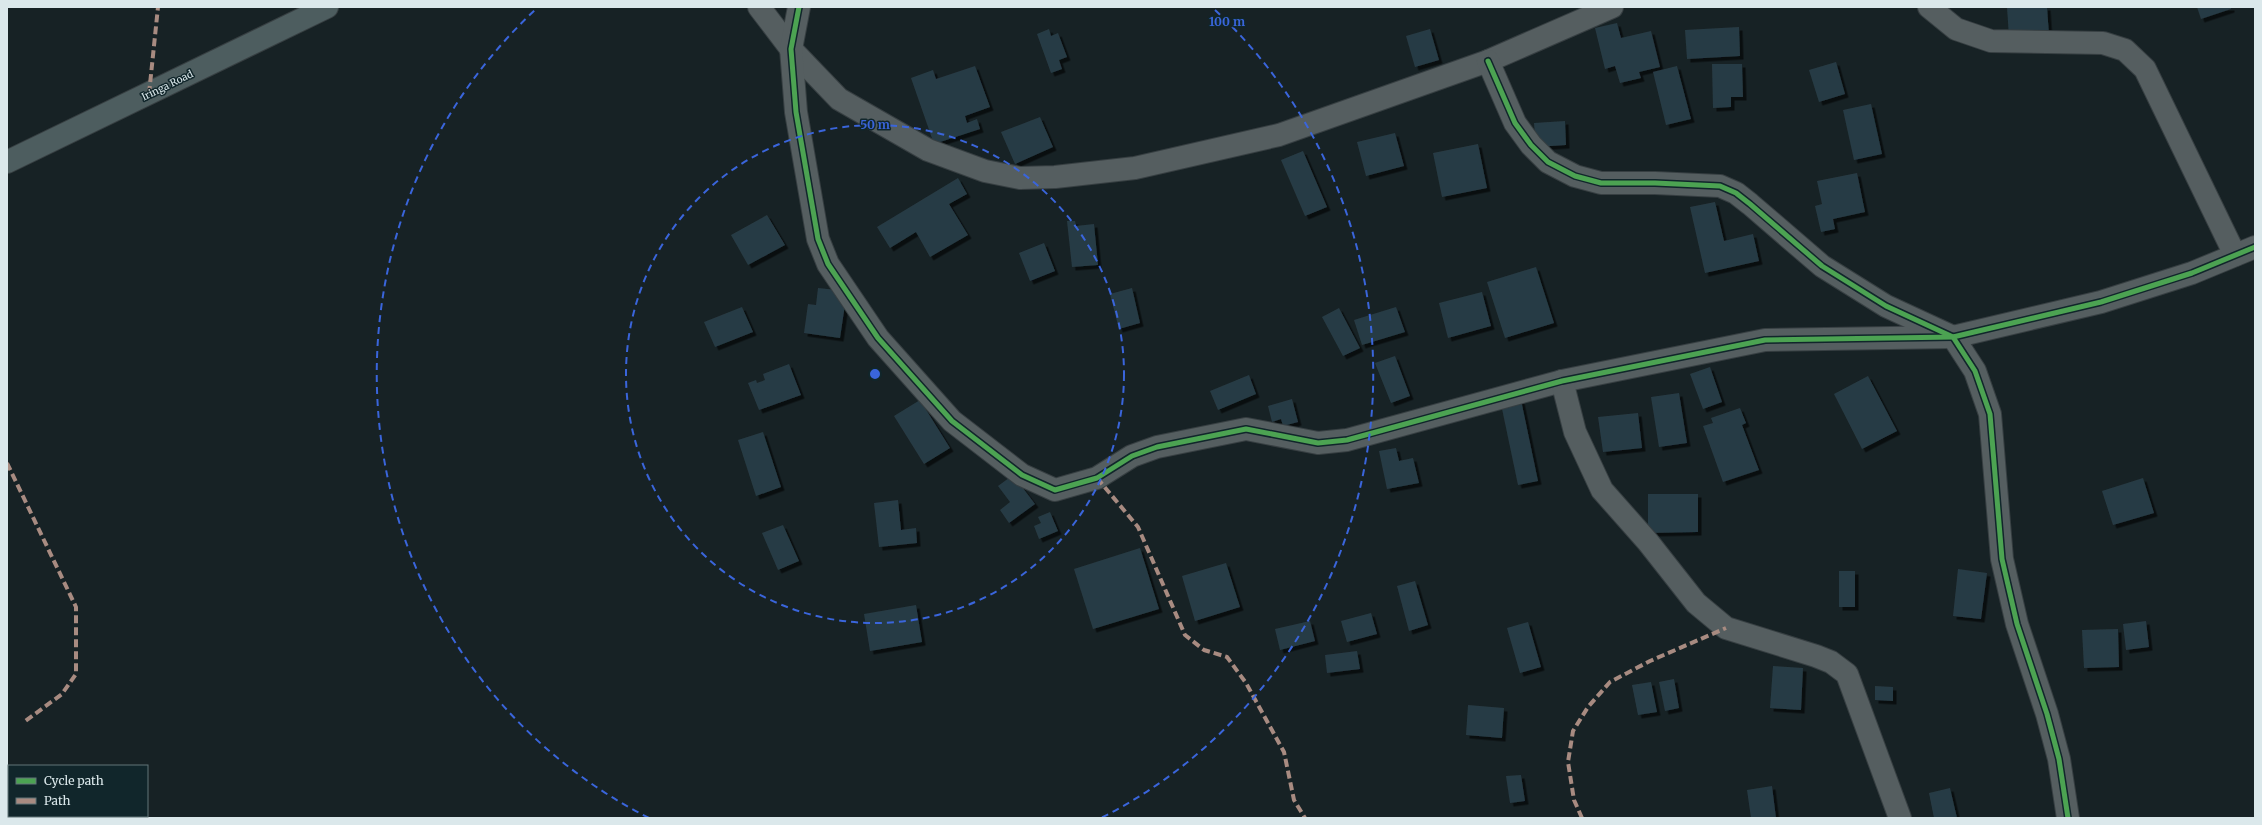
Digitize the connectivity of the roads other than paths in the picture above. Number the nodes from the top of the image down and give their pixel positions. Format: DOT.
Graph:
graph roads {
  1 [pos="327,7"];
  2 [pos="759,7"];
  3 [pos="799,7"];
  4 [pos="1612,7"];
  5 [pos="1929,7"];
  6 [pos="790,49"];
  7 [pos="1488,61"];
  8 [pos="7,162"];
  9 [pos="2255,247"];
  10 [pos="2235,255"];
  11 [pos="1953,337"];
  12 [pos="1562,382"];
  13 [pos="1900,818"];
  14 [pos="2068,818"];
  1 -- 8 [label="highway, Iringa Road"];
  2 -- 6 [label="street"];
  3 -- 6 [label="street"];
  4 -- 7 [label="street"];
  5 -- 10 [label="street"];
  6 -- 7 [label="street"];
  6 -- 12 [label="street"];
  7 -- 11 [label="street"];
  9 -- 10 [label="street"];
  10 -- 11 [label="street"];
  11 -- 12 [label="street"];
  11 -- 14 [label="street"];
  12 -- 13 [label="street"];
}
